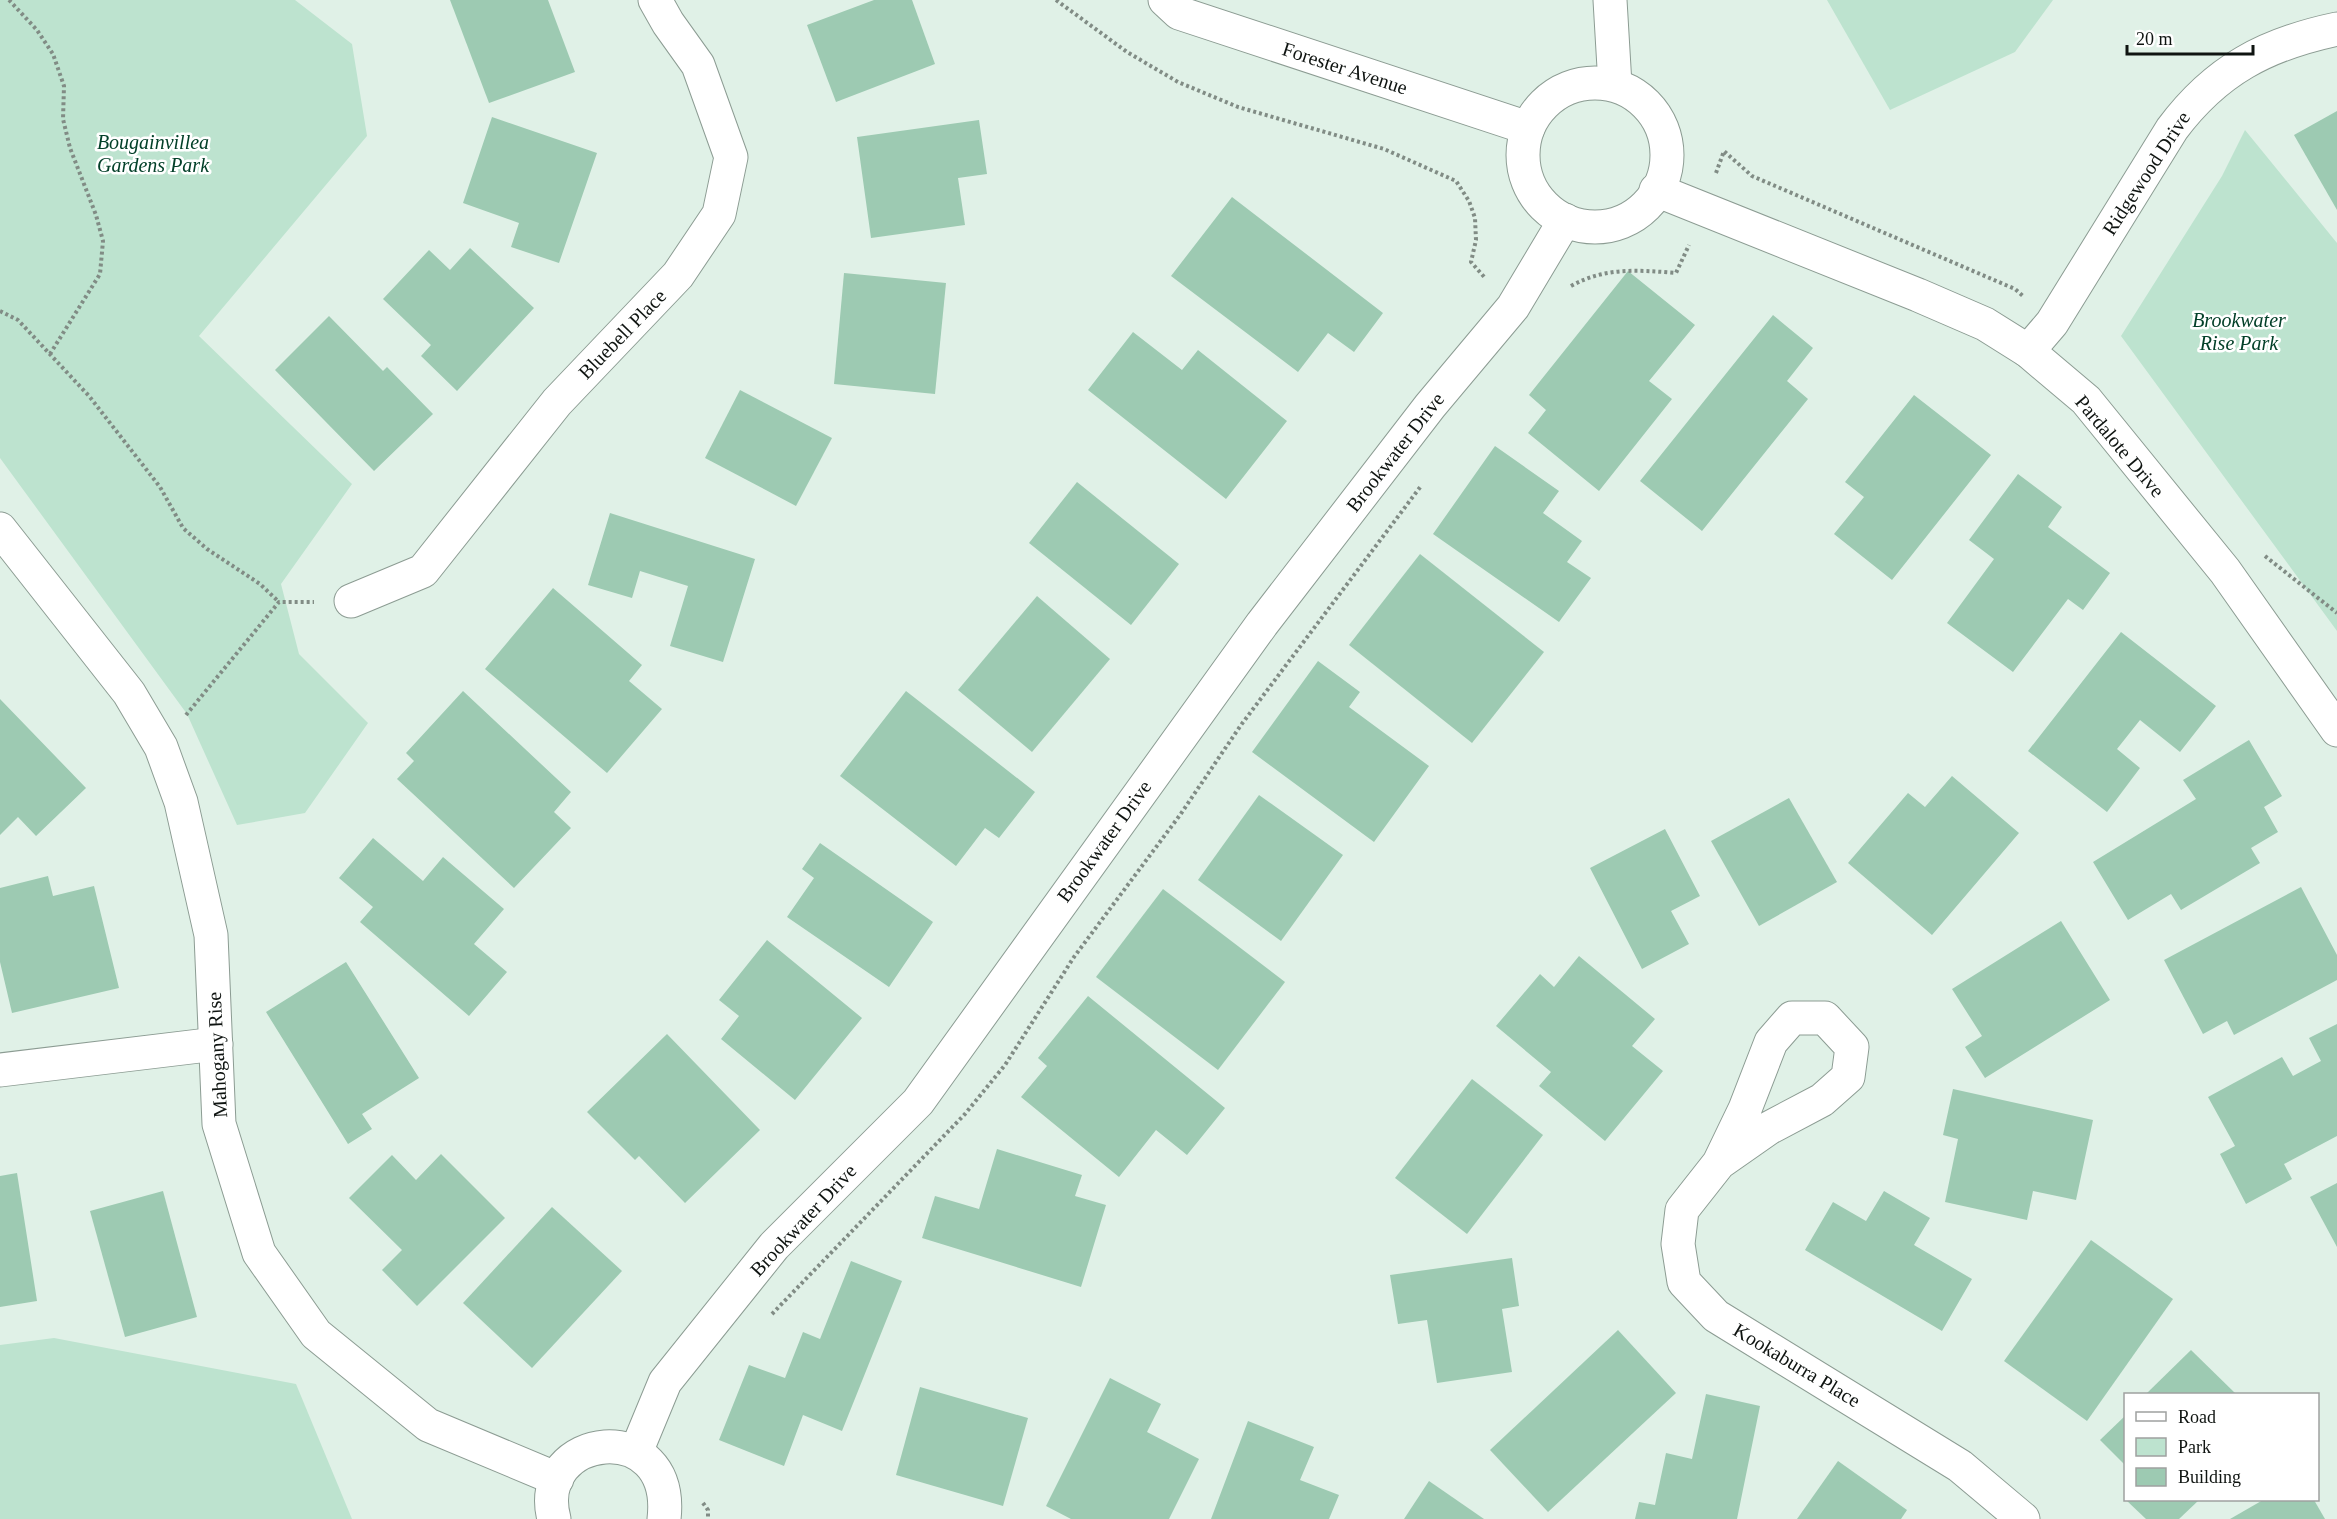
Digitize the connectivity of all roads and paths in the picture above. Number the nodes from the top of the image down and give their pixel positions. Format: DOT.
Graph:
graph roads {
  1 [pos="9,0"];
  2 [pos="656,0"];
  3 [pos="1056,0"];
  4 [pos="1165,0"];
  5 [pos="1610,0"];
  6 [pos="2337,29"];
  7 [pos="1615,85"];
  8 [pos="1528,128"];
  9 [pos="1656,190"];
  10 [pos="1565,220"];
  11 [pos="1513,307"];
  12 [pos="0,311"];
  13 [pos="2028,351"];
  14 [pos="50,354"];
  15 [pos="1424,482"];
  16 [pos="0,529"];
  17 [pos="2225,571"];
  18 [pos="351,601"];
  19 [pos="279,602"];
  20 [pos="2337,613"];
  21 [pos="2337,730"];
  22 [pos="161,747"];
  23 [pos="216,1044"];
  24 [pos="0,1070"];
  25 [pos="1719,1163"];
  26 [pos="764,1323"];
  27 [pos="636,1452"];
  28 [pos="557,1479"];
  29 [pos="697,1496"];
  30 [pos="555,1519"];
  31 [pos="664,1519"];
  32 [pos="708,1519"];
  33 [pos="2023,1519"];
  1 -- 14 [label="path"];
  2 -- 18 [label="street, Bluebell Place"];
  3 -- 11 [label="path"];
  4 -- 8 [label="street, Forester Avenue"];
  5 -- 7 [label="street"];
  6 -- 13 [label="street, Ridgewood Drive"];
  7 -- 8 [label="street"];
  7 -- 9 [label="street"];
  8 -- 10 [label="street"];
  9 -- 10 [label="street"];
  9 -- 13 [label="street, Pardalote Drive"];
  10 -- 11 [label="street, Brookwater Drive"];
  11 -- 27 [label="street, Brookwater Drive"];
  12 -- 14 [label="path"];
  13 -- 17 [label="street, Pardalote Drive"];
  14 -- 19 [label="path"];
  15 -- 26 [label="path"];
  16 -- 22 [label="street, Mahogany Rise"];
  17 -- 20 [label="path"];
  17 -- 21 [label="street, Pardalote Drive"];
  18 -- 19 [label="path"];
  19 -- 22 [label="path"];
  22 -- 23 [label="street, Mahogany Rise"];
  23 -- 24 [label="street"];
  23 -- 28 [label="street, Mahogany Rise"];
  25 -- 25 [label="street, Kookaburra Place"];
  25 -- 33 [label="street, Kookaburra Place"];
  27 -- 28 [label="street"];
  27 -- 31 [label="street"];
  28 -- 30 [label="street"];
  29 -- 32 [label="path"];
}
